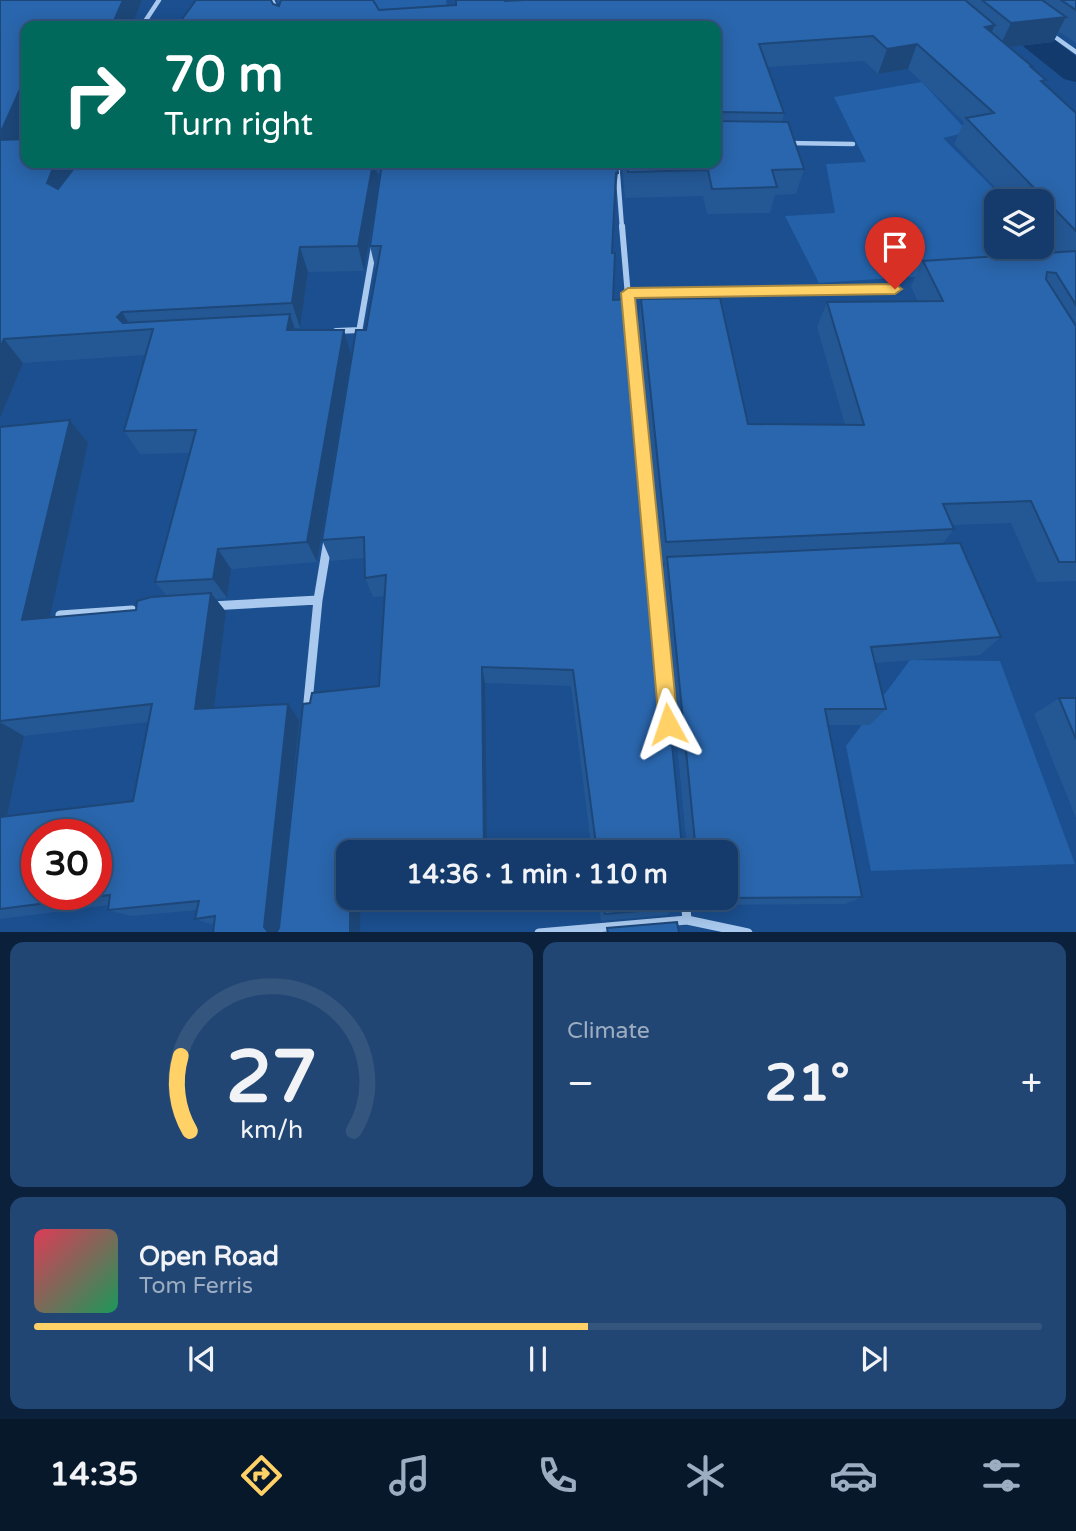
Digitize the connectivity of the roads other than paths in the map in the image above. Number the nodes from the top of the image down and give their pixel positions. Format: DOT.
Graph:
graph roads {
  1 [pos="159,0"];
  2 [pos="272,0"];
  3 [pos="145,21"];
  4 [pos="281,21"];
  5 [pos="1045,30"];
  6 [pos="1076,52"];
  7 [pos="784,143"];
  8 [pos="853,144"];
  9 [pos="617,168"];
  10 [pos="376,233"];
  11 [pos="895,289"];
  12 [pos="628,293"];
  13 [pos="631,321"];
  14 [pos="359,330"];
  15 [pos="332,331"];
  16 [pos="358,343"];
  17 [pos="329,532"];
  18 [pos="318,600"];
  19 [pos="196,607"];
  20 [pos="142,610"];
  21 [pos="60,614"];
  22 [pos="306,725"];
  23 [pos="686,910"];
  24 [pos="687,920"];
  25 [pos="550,932"];
  26 [pos="743,932"];
  1 -- 3 [label="street"];
  2 -- 4 [label="street"];
  5 -- 6 [label="street"];
  7 -- 8 [label="street"];
  9 -- 12 [label="street"];
  10 -- 14 [label="street"];
  11 -- 12 [label="street"];
  12 -- 13 [label="street"];
  14 -- 15 [label="street"];
  14 -- 16 [label="street"];
  17 -- 18 [label="street"];
  18 -- 19 [label="street"];
  18 -- 22 [label="street"];
  20 -- 21 [label="street"];
  23 -- 24 [label="street"];
  24 -- 25 [label="street"];
  24 -- 26 [label="street"];
}
